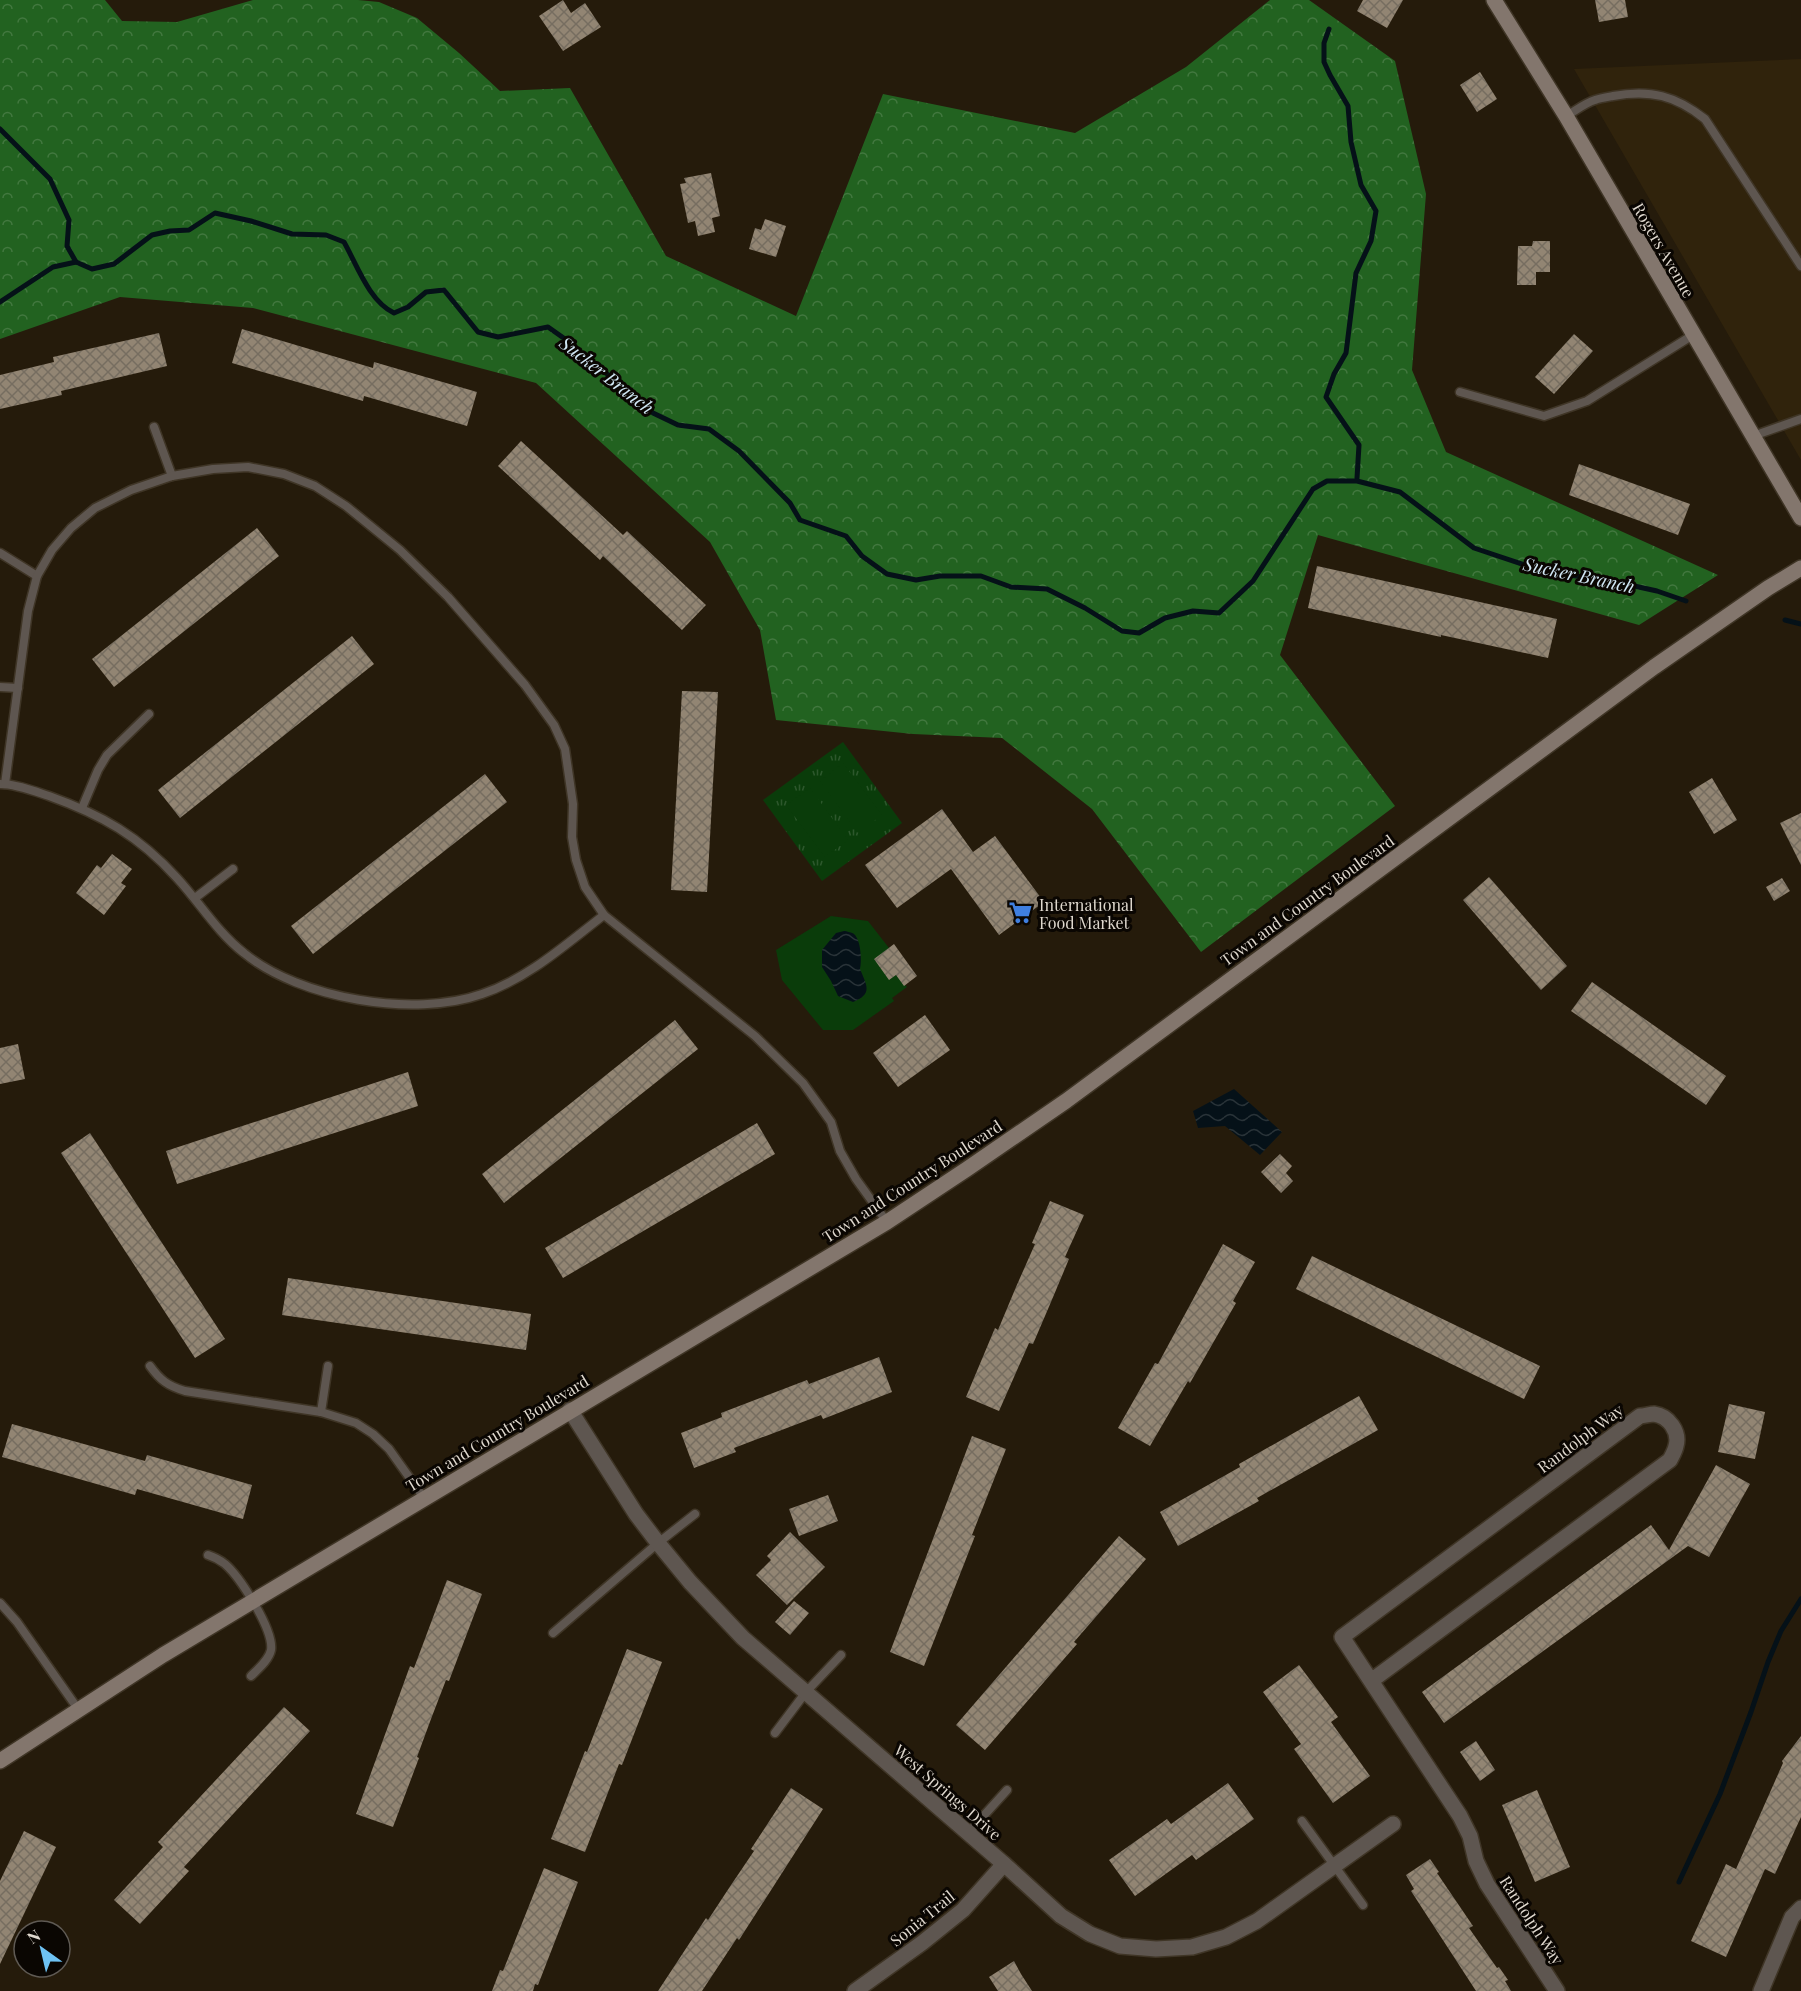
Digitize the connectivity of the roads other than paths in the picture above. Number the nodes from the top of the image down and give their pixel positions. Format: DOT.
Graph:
graph roads {
  1 [pos="1494,0"];
  2 [pos="1566,116"];
  3 [pos="1801,266"];
  4 [pos="1693,335"];
  5 [pos="1460,392"];
  6 [pos="1801,419"];
  7 [pos="154,427"];
  8 [pos="1753,436"];
  9 [pos="172,477"];
  10 [pos="1801,518"];
  11 [pos="0,553"];
  12 [pos="1801,568"];
  13 [pos="37,576"];
  14 [pos="0,687"];
  15 [pos="18,688"];
  16 [pos="148,714"];
  17 [pos="2,784"];
  18 [pos="82,808"];
  19 [pos="233,869"];
  20 [pos="195,898"];
  21 [pos="604,915"];
  22 [pos="887,1222"];
  23 [pos="150,1366"];
  24 [pos="328,1366"];
  25 [pos="570,1410"];
  26 [pos="321,1412"];
  27 [pos="424,1498"];
  28 [pos="695,1514"];
  29 [pos="658,1543"];
  30 [pos="208,1555"];
  31 [pos="0,1603"];
  32 [pos="252,1603"];
  33 [pos="553,1633"];
  34 [pos="840,1655"];
  35 [pos="251,1676"];
  36 [pos="1371,1681"];
  37 [pos="806,1692"];
  38 [pos="78,1709"];
  39 [pos="775,1733"];
  40 [pos="0,1761"];
  41 [pos="1007,1790"];
  42 [pos="1302,1821"];
  43 [pos="1393,1824"];
  44 [pos="968,1833"];
  45 [pos="1004,1864"];
  46 [pos="1334,1865"];
  47 [pos="1363,1905"];
  48 [pos="1801,1908"];
  49 [pos="855,1991"];
  50 [pos="1557,1991"];
  51 [pos="1761,1991"];
  1 -- 2 [label="street, Rogers Avenue"];
  2 -- 3 [label="lane"];
  2 -- 4 [label="street, Rogers Avenue"];
  4 -- 5 [label="lane"];
  4 -- 8 [label="street, Rogers Avenue"];
  6 -- 8 [label="lane"];
  7 -- 9 [label="lane"];
  8 -- 10 [label="street, Rogers Avenue"];
  9 -- 13 [label="lane"];
  9 -- 21 [label="lane"];
  11 -- 13 [label="lane"];
  12 -- 22 [label="street, Town and Country Boulevard"];
  13 -- 15 [label="lane"];
  14 -- 15 [label="lane"];
  15 -- 17 [label="lane"];
  16 -- 18 [label="lane"];
  17 -- 18 [label="lane"];
  18 -- 20 [label="lane"];
  19 -- 20 [label="lane"];
  20 -- 21 [label="lane"];
  21 -- 22 [label="lane"];
  22 -- 25 [label="street, Town and Country Boulevard"];
  23 -- 26 [label="lane"];
  24 -- 26 [label="lane"];
  25 -- 27 [label="street, Town and Country Boulevard"];
  25 -- 29 [label="street, West Springs Drive"];
  26 -- 27 [label="lane"];
  27 -- 32 [label="street, Town and Country Boulevard"];
  28 -- 29 [label="lane"];
  29 -- 33 [label="lane"];
  29 -- 37 [label="street, West Springs Drive"];
  30 -- 32 [label="lane"];
  31 -- 38 [label="lane"];
  32 -- 35 [label="lane"];
  32 -- 38 [label="street, Town and Country Boulevard"];
  34 -- 37 [label="lane"];
  36 -- 36 [label="street, Randolph Way"];
  36 -- 50 [label="street, Randolph Way"];
  37 -- 39 [label="lane"];
  37 -- 44 [label="street, West Springs Drive"];
  38 -- 40 [label="street, Town and Country Boulevard"];
  41 -- 44 [label="lane"];
  42 -- 46 [label="lane"];
  43 -- 46 [label="street, West Springs Drive"];
  44 -- 45 [label="street, West Springs Drive"];
  45 -- 46 [label="street, West Springs Drive"];
  45 -- 49 [label="street, Sonia Trail"];
  46 -- 47 [label="lane"];
  48 -- 51 [label="street"];
}
